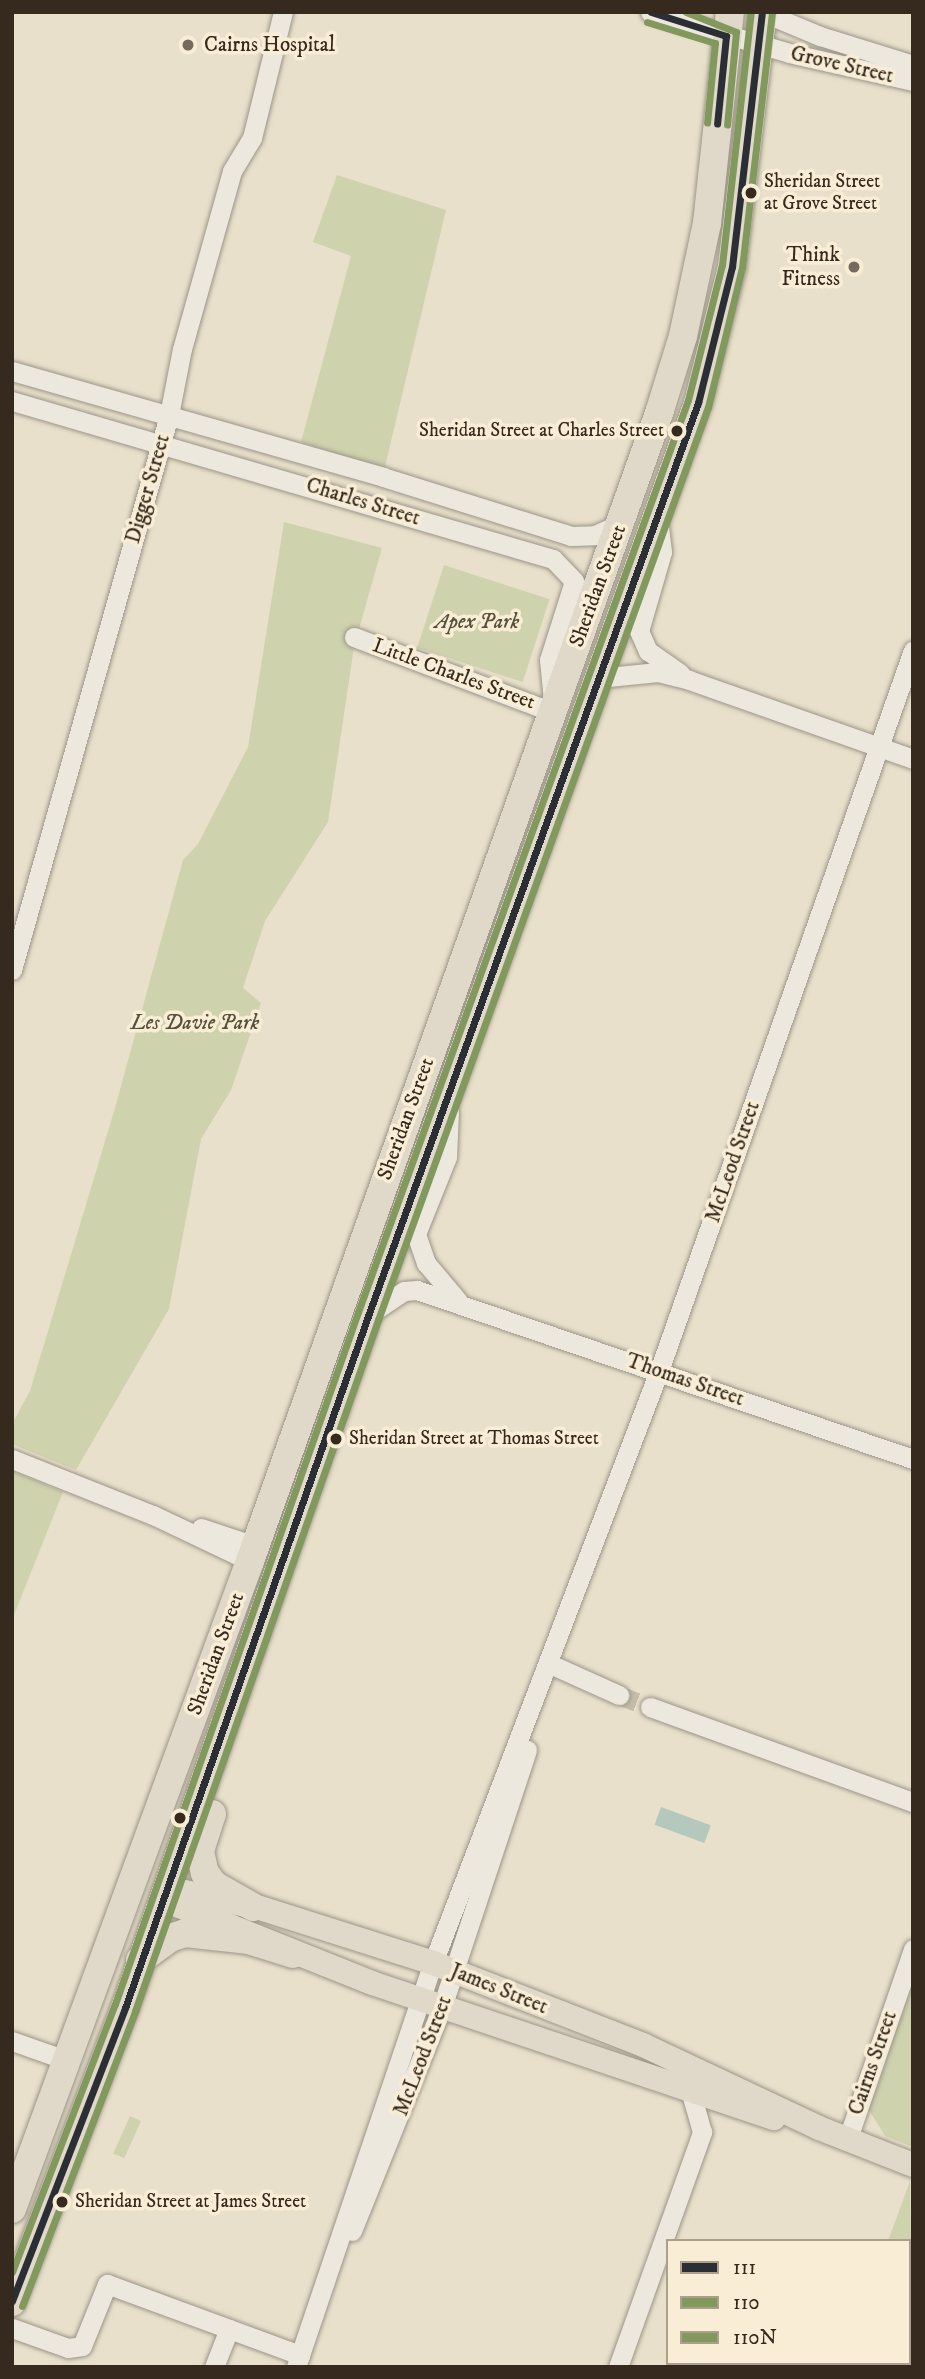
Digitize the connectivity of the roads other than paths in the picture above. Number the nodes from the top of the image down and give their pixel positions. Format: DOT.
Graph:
graph roads {
  1 [pos="283,12"];
  2 [pos="650,12"];
  3 [pos="762,12"];
  4 [pos="728,24"];
  5 [pos="760,45"];
  6 [pos="913,65"];
  7 [pos="913,81"];
  8 [pos="12,371"];
  9 [pos="12,401"];
  10 [pos="169,415"];
  11 [pos="160,443"];
  12 [pos="657,510"];
  13 [pos="620,524"];
  14 [pos="538,526"];
  15 [pos="530,553"];
  16 [pos="354,636"];
  17 [pos="913,650"];
  18 [pos="598,678"];
  19 [pos="689,680"];
  20 [pos="554,712"];
  21 [pos="878,747"];
  22 [pos="913,759"];
  23 [pos="12,970"];
  24 [pos="449,1092"];
  25 [pos="458,1301"];
  26 [pos="368,1316"];
  27 [pos="659,1371"];
  28 [pos="12,1458"];
  29 [pos="913,1459"];
  30 [pos="252,1553"];
  31 [pos="280,1570"];
  32 [pos="549,1668"];
  33 [pos="619,1695"];
  34 [pos="650,1707"];
  35 [pos="913,1802"];
  36 [pos="132,1882"];
  37 [pos="164,1894"];
  38 [pos="253,1907"];
  39 [pos="913,1949"];
  40 [pos="293,1954"];
  41 [pos="140,1961"];
  42 [pos="443,1967"];
  43 [pos="431,2003"];
  44 [pos="12,2041"];
  45 [pos="66,2060"];
  46 [pos="691,2093"];
  47 [pos="819,2128"];
  48 [pos="848,2138"];
  49 [pos="913,2156"];
  50 [pos="913,2165"];
  51 [pos="12,2209"];
  52 [pos="670,2239"];
  53 [pos="666,2254"];
  54 [pos="660,2275"];
  55 [pos="12,2302"];
  56 [pos="12,2328"];
  57 [pos="229,2329"];
  58 [pos="298,2361"];
  59 [pos="214,2367"];
  60 [pos="618,2367"];
  1 -- 10 [label="street, Digger Street"];
  2 -- 4 [label="street, Grove Street"];
  3 -- 5 [label="highway, Sheridan Street"];
  3 -- 6 [label="street, Grove Street"];
  4 -- 5 [label="street, Grove Street"];
  4 -- 13 [label="highway, Sheridan Street"];
  5 -- 7 [label="street, Grove Street"];
  5 -- 12 [label="highway, Sheridan Street"];
  8 -- 10 [label="street, Charles Street"];
  9 -- 11 [label="street, Charles Street"];
  10 -- 11 [label="street, Digger Street"];
  10 -- 14 [label="street, Charles Street"];
  11 -- 15 [label="street, Charles Street"];
  11 -- 23 [label="street, Digger Street"];
  12 -- 18 [label="highway, Sheridan Street"];
  12 -- 19 [label="street"];
  13 -- 14 [label="street, Charles Street"];
  13 -- 20 [label="highway, Sheridan Street"];
  14 -- 15 [label="street"];
  15 -- 20 [label="street, Charles Street"];
  16 -- 20 [label="street, Little Charles Street"];
  17 -- 21 [label="street, McLeod Street"];
  18 -- 19 [label="street"];
  18 -- 24 [label="highway, Sheridan Street"];
  19 -- 21 [label="street"];
  20 -- 30 [label="highway, Sheridan Street"];
  21 -- 22 [label="street"];
  21 -- 27 [label="street, McLeod Street"];
  24 -- 25 [label="street"];
  24 -- 26 [label="highway, Sheridan Street"];
  25 -- 26 [label="street, Thomas Street"];
  25 -- 27 [label="street, Thomas Street"];
  26 -- 31 [label="highway, Sheridan Street"];
  27 -- 29 [label="street, Thomas Street"];
  27 -- 32 [label="street, McLeod Street"];
  28 -- 30 [label="street"];
  30 -- 31 [label="highway"];
  30 -- 36 [label="highway, Sheridan Street"];
  31 -- 37 [label="highway, Sheridan Street"];
  31 -- 38 [label="highway"];
  32 -- 33 [label="street"];
  32 -- 42 [label="street, McLeod Street"];
  34 -- 35 [label="street"];
  36 -- 37 [label="highway"];
  36 -- 45 [label="highway, Sheridan Street"];
  37 -- 38 [label="main road, James Street"];
  37 -- 40 [label="main road, James Street"];
  37 -- 41 [label="highway, Sheridan Street"];
  38 -- 42 [label="main road, James Street"];
  39 -- 48 [label="street, Cairns Street"];
  40 -- 41 [label="highway"];
  40 -- 43 [label="main road, James Street"];
  41 -- 55 [label="highway, Sheridan Street"];
  42 -- 43 [label="street, McLeod Street"];
  42 -- 47 [label="main road, James Street"];
  43 -- 46 [label="main road, James Street"];
  43 -- 58 [label="street, McLeod Street"];
  44 -- 45 [label="street"];
  45 -- 51 [label="highway, Sheridan Street"];
  46 -- 47 [label="main road, James Street"];
  46 -- 52 [label="street"];
  47 -- 48 [label="main road, James Street"];
  48 -- 49 [label="main road, James Street"];
  48 -- 50 [label="main road, James Street"];
  53 -- 54 [label="street"];
  54 -- 60 [label="street"];
  56 -- 57 [label="street"];
  57 -- 58 [label="street"];
  57 -- 59 [label="street"];
}
